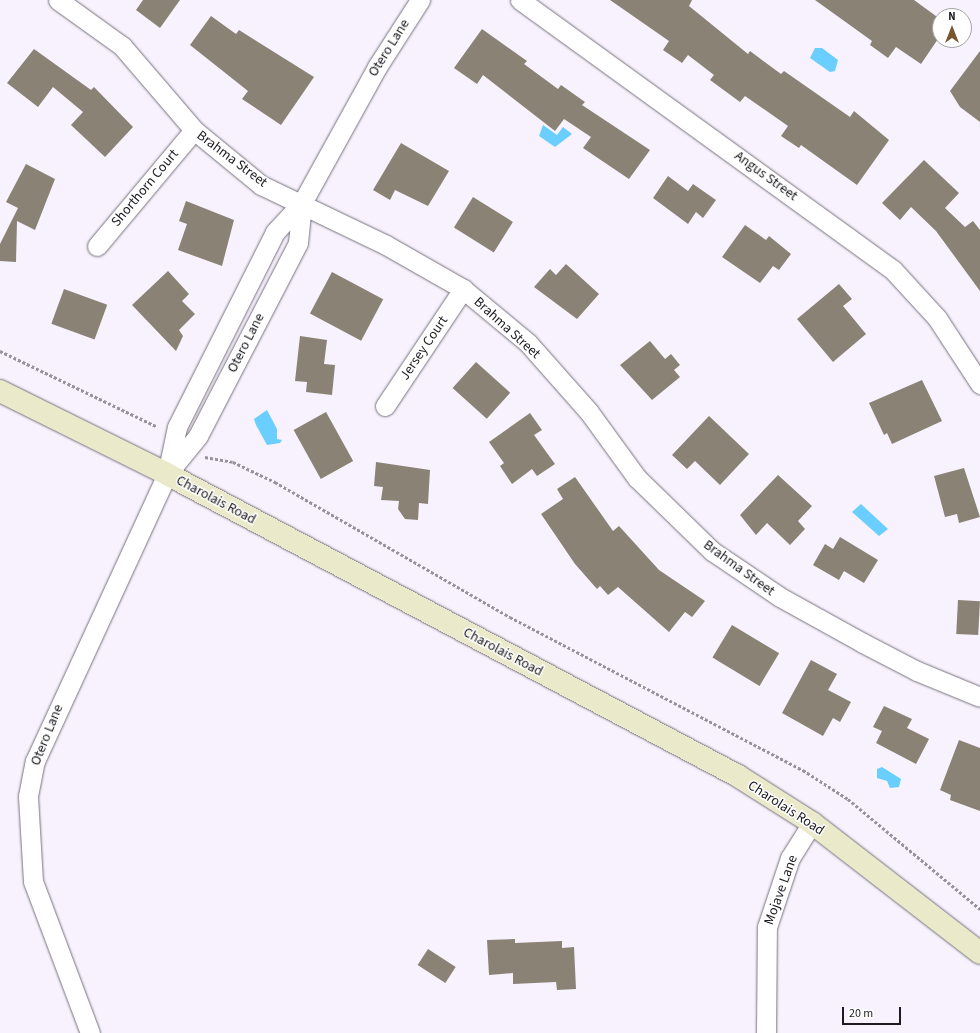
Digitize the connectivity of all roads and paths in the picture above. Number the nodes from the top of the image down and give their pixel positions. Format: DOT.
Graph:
graph roads {
  1 [pos="58,0"];
  2 [pos="420,0"];
  3 [pos="520,0"];
  4 [pos="194,130"];
  5 [pos="302,203"];
  6 [pos="97,246"];
  7 [pos="463,289"];
  8 [pos="0,351"];
  9 [pos="980,384"];
  10 [pos="0,391"];
  11 [pos="385,406"];
  12 [pos="182,442"];
  13 [pos="167,474"];
  14 [pos="980,697"];
  15 [pos="812,823"];
  16 [pos="980,909"];
  17 [pos="980,953"];
  18 [pos="90,1033"];
  19 [pos="766,1033"];
  1 -- 4 [label="street, Brahma Street"];
  2 -- 5 [label="street, Otero Lane"];
  3 -- 9 [label="street, Angus Street"];
  4 -- 5 [label="street, Brahma Street"];
  4 -- 6 [label="street, Shorthorn Court"];
  5 -- 7 [label="street, Brahma Street"];
  5 -- 12 [label="street, Otero Lane"];
  5 -- 12 [label="street, Otero Lane"];
  7 -- 11 [label="street, Jersey Court"];
  7 -- 14 [label="street, Brahma Street"];
  8 -- 12 [label="path"];
  10 -- 13 [label="street, Charolais Road"];
  12 -- 13 [label="street, Otero Lane"];
  12 -- 16 [label="path"];
  13 -- 15 [label="street, Charolais Road"];
  13 -- 18 [label="street, Otero Lane"];
  15 -- 17 [label="street, Charolais Road"];
  15 -- 19 [label="street, Mojave Lane"];
}
